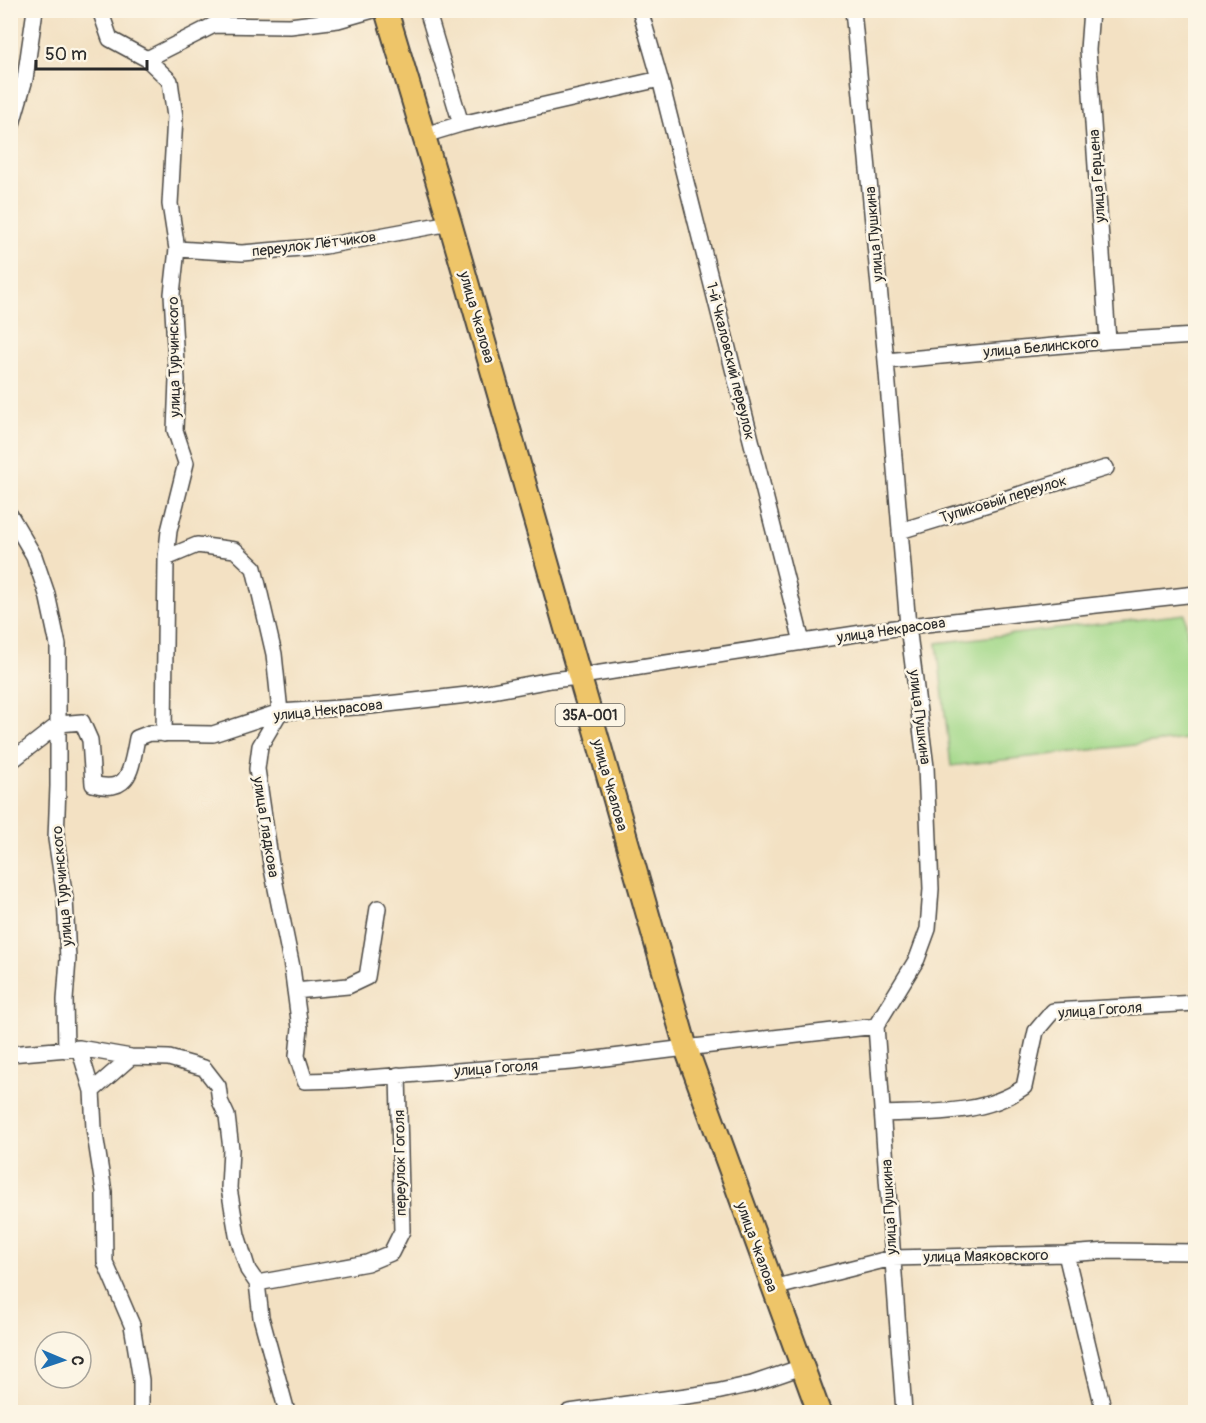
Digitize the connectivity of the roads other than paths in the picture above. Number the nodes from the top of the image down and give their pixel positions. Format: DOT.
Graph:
graph roads {
  1 [pos="35,10"];
  2 [pos="100,10"];
  3 [pos="373,10"];
  4 [pos="386,10"];
  5 [pos="395,10"];
  6 [pos="427,10"];
  7 [pos="640,10"];
  8 [pos="853,10"];
  9 [pos="1091,10"];
  10 [pos="147,59"];
  11 [pos="660,79"];
  12 [pos="461,124"];
  13 [pos="10,130"];
  14 [pos="427,134"];
  15 [pos="454,222"];
  16 [pos="177,249"];
  17 [pos="1196,336"];
  18 [pos="1108,341"];
  19 [pos="886,362"];
  20 [pos="1106,468"];
  21 [pos="10,515"];
  22 [pos="900,531"];
  23 [pos="166,558"];
  24 [pos="1196,594"];
  25 [pos="908,626"];
  26 [pos="802,642"];
  27 [pos="584,676"];
  28 [pos="280,712"];
  29 [pos="59,724"];
  30 [pos="164,734"];
  31 [pos="10,762"];
  32 [pos="378,908"];
  33 [pos="295,991"];
  34 [pos="1196,1003"];
  35 [pos="876,1026"];
  36 [pos="690,1048"];
  37 [pos="72,1049"];
  38 [pos="10,1054"];
  39 [pos="131,1057"];
  40 [pos="398,1075"];
  41 [pos="305,1081"];
  42 [pos="92,1090"];
  43 [pos="883,1114"];
  44 [pos="1196,1252"];
  45 [pos="1066,1254"];
  46 [pos="892,1258"];
  47 [pos="256,1284"];
  48 [pos="777,1288"];
  49 [pos="806,1366"];
  50 [pos="141,1413"];
  51 [pos="287,1413"];
  52 [pos="569,1413"];
  53 [pos="819,1413"];
  54 [pos="828,1413"];
  55 [pos="904,1413"];
  56 [pos="1104,1413"];
  1 -- 13 [label="street"];
  2 -- 10 [label="street, улица Турчинского"];
  3 -- 10 [label="street"];
  4 -- 14 [label="main road, улица Чкалова / 35А-001"];
  5 -- 14 [label="main road, улица Чкалова / 35А-001"];
  6 -- 12 [label="street"];
  7 -- 11 [label="street, 1-й Чкаловский переулок"];
  8 -- 19 [label="street, улица Пушкина"];
  9 -- 18 [label="street, улица Герцена"];
  10 -- 16 [label="street, улица Турчинского"];
  11 -- 12 [label="street"];
  11 -- 26 [label="street, 1-й Чкаловский переулок"];
  12 -- 14 [label="street"];
  14 -- 15 [label="main road, улица Чкалова / 35А-001"];
  15 -- 16 [label="street, переулок Лётчиков"];
  15 -- 27 [label="main road, улица Чкалова / 35А-001"];
  16 -- 23 [label="street, улица Турчинского"];
  17 -- 18 [label="street, улица Белинского"];
  18 -- 19 [label="street, улица Белинского"];
  19 -- 22 [label="street, улица Пушкина"];
  20 -- 22 [label="street, Тупиковый переулок"];
  21 -- 29 [label="street, улица Турчинского"];
  22 -- 25 [label="street, улица Пушкина"];
  23 -- 28 [label="street"];
  23 -- 30 [label="street, улица Турчинского"];
  24 -- 25 [label="street, улица Некрасова"];
  25 -- 26 [label="street, улица Некрасова"];
  25 -- 35 [label="street, улица Пушкина"];
  26 -- 27 [label="street, улица Некрасова"];
  27 -- 28 [label="street, улица Некрасова"];
  27 -- 36 [label="main road, улица Чкалова / 35А-001"];
  28 -- 30 [label="street, улица Некрасова"];
  28 -- 33 [label="street, улица Гладкова"];
  29 -- 30 [label="street, улица Некрасова"];
  29 -- 31 [label="street"];
  29 -- 37 [label="street, улица Турчинского"];
  32 -- 33 [label="street"];
  33 -- 41 [label="street, улица Гладкова"];
  34 -- 43 [label="street, улица Гоголя"];
  35 -- 36 [label="street, улица Гоголя"];
  35 -- 43 [label="street, улица Пушкина"];
  36 -- 40 [label="street, улица Гоголя"];
  36 -- 48 [label="main road, улица Чкалова / 35А-001"];
  37 -- 38 [label="street"];
  37 -- 39 [label="street"];
  37 -- 42 [label="street, улица Турчинского"];
  39 -- 42 [label="street"];
  39 -- 47 [label="street"];
  40 -- 41 [label="street, улица Гоголя"];
  40 -- 47 [label="street, переулок Гоголя"];
  42 -- 50 [label="street"];
  43 -- 46 [label="street, улица Пушкина"];
  44 -- 45 [label="street, улица Маяковского"];
  45 -- 46 [label="street, улица Маяковского"];
  45 -- 56 [label="street"];
  46 -- 48 [label="street, улица Маяковского"];
  46 -- 55 [label="street, улица Пушкина"];
  47 -- 51 [label="street"];
  48 -- 49 [label="main road, улица Чкалова / 35А-001"];
  49 -- 52 [label="street"];
  49 -- 53 [label="main road, улица Чкалова / 35А-001"];
  49 -- 54 [label="main road, улица Чкалова / 35А-001"];
}
